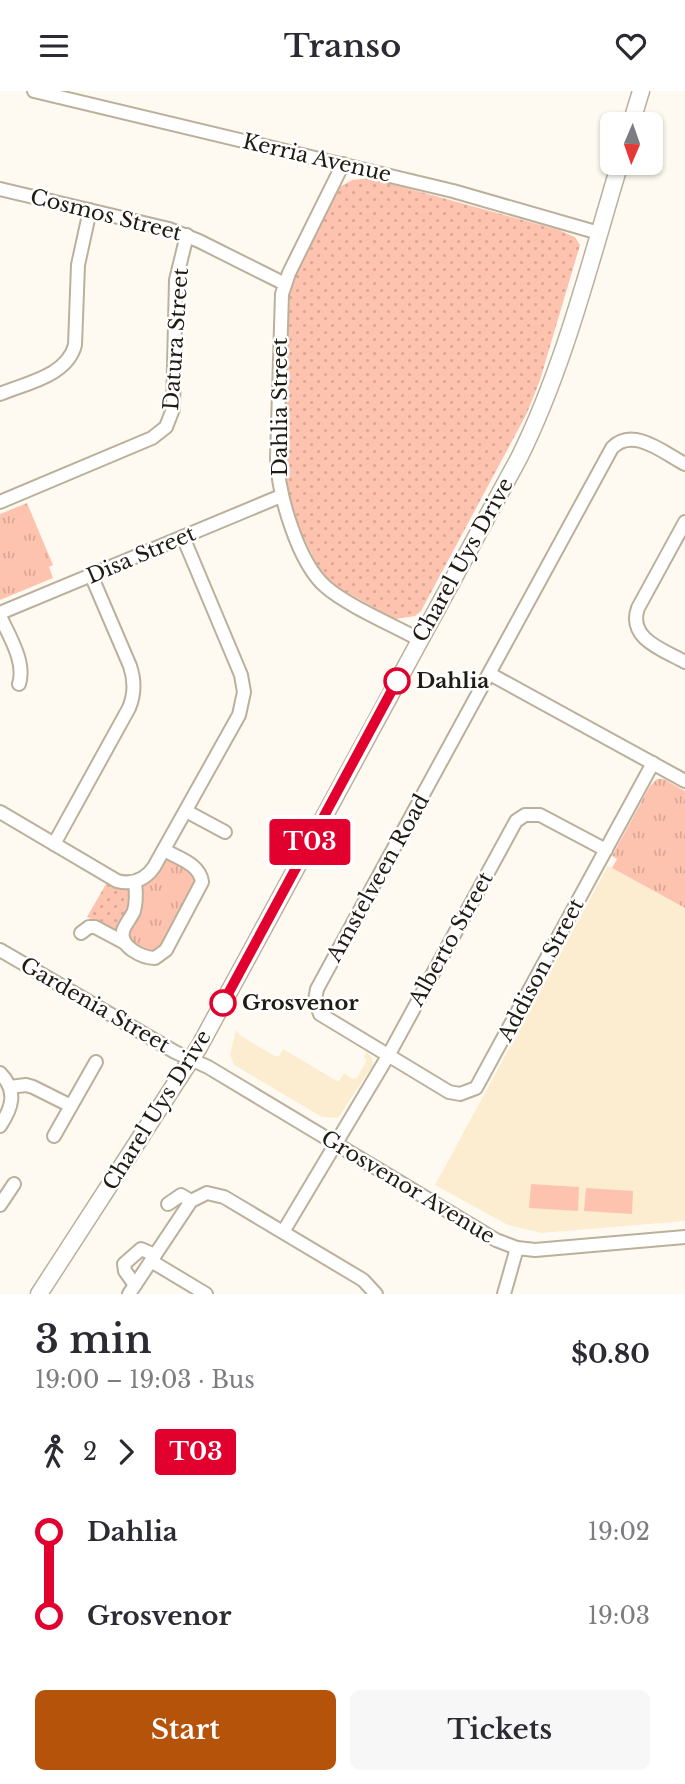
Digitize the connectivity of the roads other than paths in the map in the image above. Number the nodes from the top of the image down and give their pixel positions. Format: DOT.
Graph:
graph roads {
  1 [pos="34,91"];
  2 [pos="641,91"];
  3 [pos="635,112"];
  4 [pos="342,165"];
  5 [pos="616,175"];
  6 [pos="0,189"];
  7 [pos="90,210"];
  8 [pos="599,233"];
  9 [pos="187,235"];
  10 [pos="285,284"];
  11 [pos="0,394"];
  12 [pos="685,464"];
  13 [pos="281,496"];
  14 [pos="0,502"];
  15 [pos="685,522"];
  16 [pos="183,537"];
  17 [pos="91,575"];
  18 [pos="0,614"];
  19 [pos="419,640"];
  20 [pos="685,661"];
  21 [pos="490,674"];
  22 [pos="19,684"];
  23 [pos="653,763"];
  24 [pos="685,781"];
  25 [pos="186,811"];
  26 [pos="0,812"];
  27 [pos="225,832"];
  28 [pos="54,844"];
  29 [pos="164,850"];
  30 [pos="606,850"];
  31 [pos="135,881"];
  32 [pos="81,933"];
  33 [pos="125,943"];
  34 [pos="0,950"];
  35 [pos="388,1056"];
  36 [pos="190,1059"];
  37 [pos="96,1062"];
  38 [pos="0,1073"];
  39 [pos="10,1087"];
  40 [pos="71,1106"];
  41 [pos="0,1126"];
  42 [pos="54,1136"];
  43 [pos="335,1144"];
  44 [pos="14,1184"];
  45 [pos="2,1199"];
  46 [pos="191,1201"];
  47 [pos="168,1204"];
  48 [pos="283,1232"];
  49 [pos="685,1237"];
  50 [pos="517,1248"];
  51 [pos="153,1258"];
  52 [pos="132,1290"];
  53 [pos="39,1294"];
  54 [pos="206,1294"];
  55 [pos="376,1294"];
  56 [pos="503,1294"];
  1 -- 4 [label="street, Kerria Avenue"];
  2 -- 3 [label="main road"];
  4 -- 8 [label="street, Kerria Avenue"];
  4 -- 10 [label="street, Dahlia Street"];
  5 -- 8 [label="main road, Charel Uys Drive"];
  6 -- 7 [label="street, Cosmos Street"];
  7 -- 9 [label="street, Cosmos Street"];
  7 -- 11 [label="street"];
  8 -- 19 [label="main road, Charel Uys Drive"];
  9 -- 10 [label="street, Cosmos Street"];
  9 -- 14 [label="street, Datura Street"];
  10 -- 13 [label="street, Dahlia Street"];
  12 -- 21 [label="street"];
  13 -- 16 [label="street, Disa Street"];
  13 -- 19 [label="street, Dahlia Street"];
  15 -- 20 [label="street"];
  16 -- 17 [label="street, Disa Street"];
  16 -- 25 [label="street"];
  17 -- 18 [label="street, Disa Street"];
  17 -- 28 [label="street"];
  18 -- 22 [label="street"];
  19 -- 36 [label="main road, Charel Uys Drive"];
  21 -- 23 [label="street"];
  21 -- 35 [label="street, Amstelveen Road"];
  23 -- 24 [label="street"];
  23 -- 30 [label="street, Addison Street"];
  25 -- 27 [label="street"];
  25 -- 29 [label="street"];
  26 -- 28 [label="street"];
  28 -- 31 [label="street"];
  29 -- 31 [label="street"];
  29 -- 33 [label="street"];
  30 -- 35 [label="street, Alberto Street"];
  30 -- 35 [label="street, Addison Street"];
  31 -- 33 [label="street"];
  32 -- 33 [label="street"];
  34 -- 36 [label="street, Gardenia Street"];
  35 -- 43 [label="street, Alberto Street"];
  36 -- 43 [label="street, Grosvenor Avenue"];
  36 -- 53 [label="main road, Charel Uys Drive"];
  37 -- 40 [label="street"];
  38 -- 39 [label="street"];
  39 -- 40 [label="street"];
  39 -- 41 [label="street"];
  40 -- 42 [label="street"];
  43 -- 48 [label="street, Alberto Street"];
  43 -- 50 [label="street, Grosvenor Avenue"];
  44 -- 45 [label="street"];
  46 -- 47 [label="street"];
  46 -- 48 [label="street"];
  46 -- 51 [label="street"];
  48 -- 55 [label="street"];
  49 -- 50 [label="street, Grosvenor Avenue"];
  50 -- 56 [label="street"];
  51 -- 52 [label="street"];
  51 -- 52 [label="street"];
  51 -- 54 [label="street"];
}
